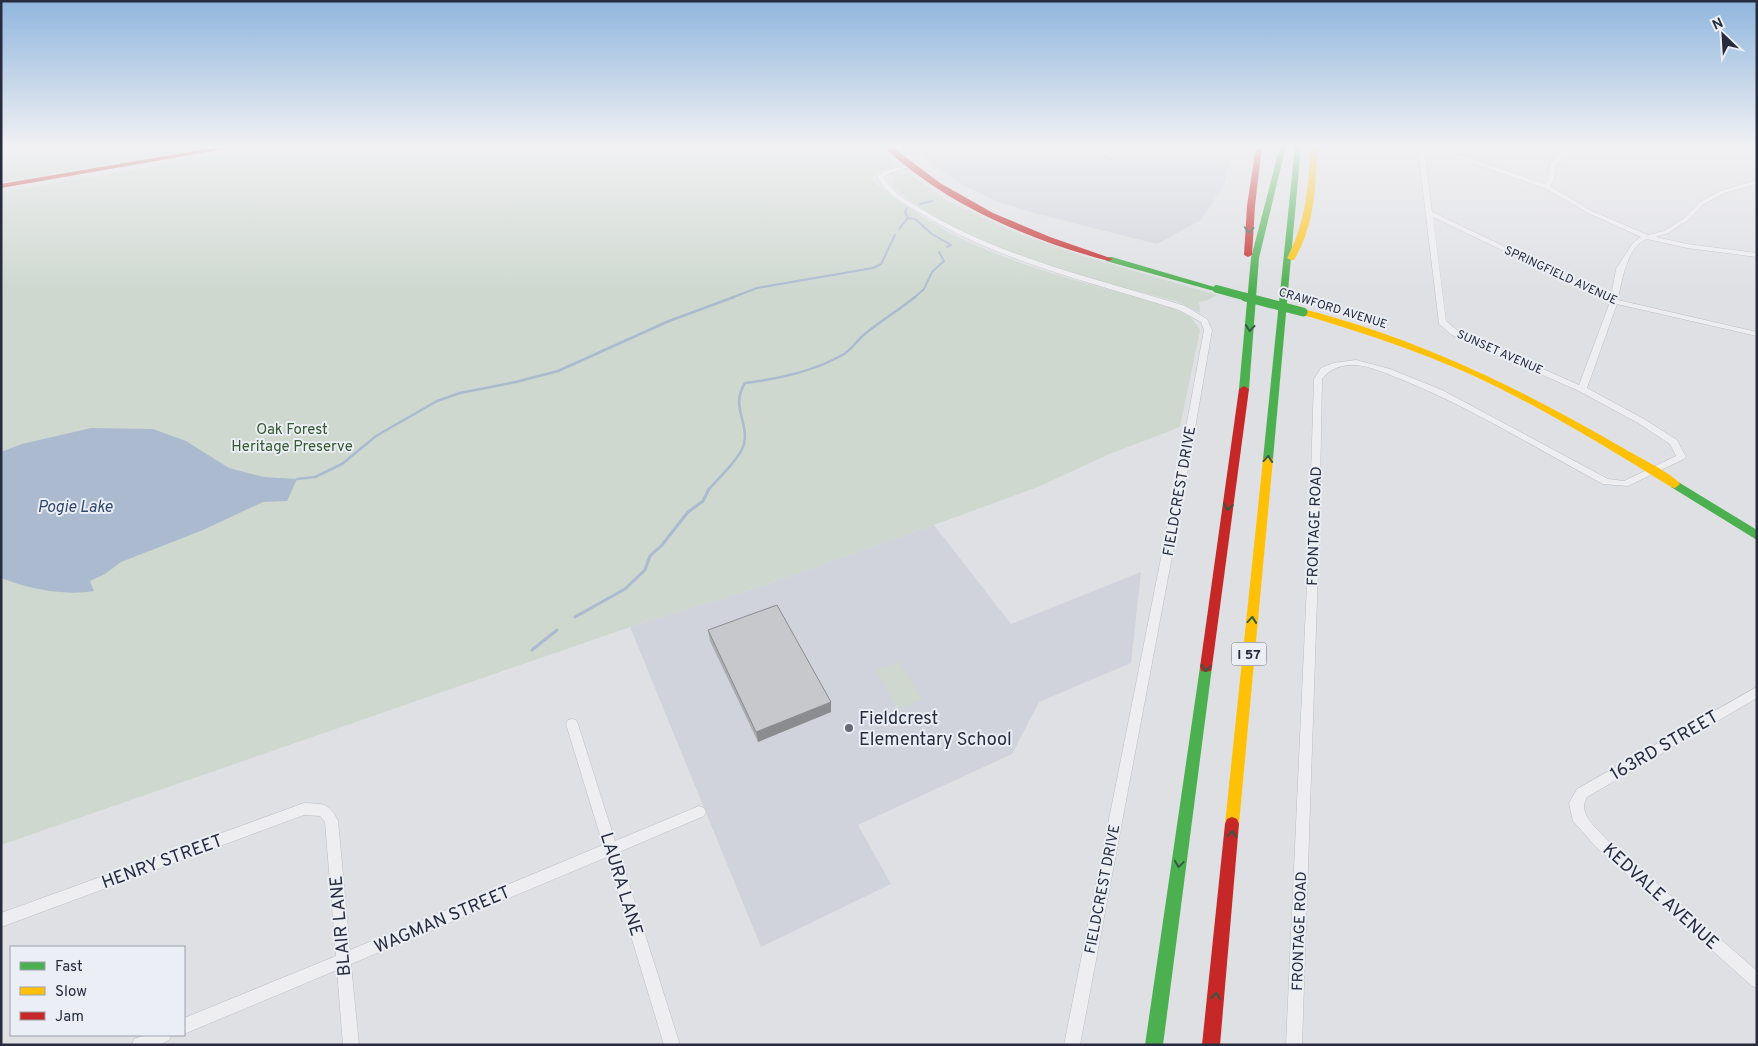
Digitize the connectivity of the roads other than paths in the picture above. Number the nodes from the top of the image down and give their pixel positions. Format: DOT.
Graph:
graph roads {
  1 [pos="897,195"];
  2 [pos="952,195"];
  3 [pos="1253,195"];
  4 [pos="1271,195"];
  5 [pos="1293,195"];
  6 [pos="1309,195"];
  7 [pos="1427,195"];
  8 [pos="1560,195"];
  9 [pos="1717,195"];
  10 [pos="1429,213"];
  11 [pos="1647,237"];
  12 [pos="1757,255"];
  13 [pos="1286,264"];
  14 [pos="1254,280"];
  15 [pos="1614,301"];
  16 [pos="1757,334"];
  17 [pos="1582,389"];
  18 [pos="1652,471"];
  19 [pos="1757,536"];
  20 [pos="1757,692"];
  21 [pos="572,724"];
  22 [pos="1576,803"];
  23 [pos="324,810"];
  24 [pos="700,812"];
  25 [pos="611,847"];
  26 [pos="1,920"];
  27 [pos="343,960"];
  28 [pos="1757,981"];
  29 [pos="185,1026"];
  30 [pos="162,1036"];
  31 [pos="140,1045"];
  32 [pos="351,1045"];
  33 [pos="672,1045"];
  34 [pos="1072,1045"];
  35 [pos="1154,1045"];
  36 [pos="1211,1045"];
  37 [pos="1294,1045"];
  1 -- 34 [label="street, FIELDCREST DRIVE"];
  2 -- 18 [label="main road, CRAWFORD AVENUE, bridge"];
  3 -- 14 [label="main road, one-way"];
  4 -- 14 [label="main road, I 57"];
  5 -- 13 [label="main road, I 57"];
  6 -- 13 [label="main road"];
  7 -- 10 [label="street, SUNSET AVENUE"];
  8 -- 11 [label="street"];
  9 -- 11 [label="street"];
  10 -- 15 [label="street, SPRINGFIELD AVENUE"];
  10 -- 17 [label="street, SUNSET AVENUE"];
  11 -- 12 [label="street"];
  11 -- 15 [label="street"];
  36 -- 13 [label="main road, I 57, one-way"];
  14 -- 35 [label="main road, I 57, one-way"];
  15 -- 16 [label="street, SPRINGFIELD AVENUE"];
  15 -- 17 [label="street"];
  17 -- 18 [label="street, SUNSET AVENUE"];
  18 -- 19 [label="main road, CRAWFORD AVENUE"];
  18 -- 37 [label="street, FRONTAGE ROAD"];
  20 -- 22 [label="street, 163RD STREET"];
  21 -- 25 [label="street, LAURA LANE"];
  22 -- 28 [label="street, KEDVALE AVENUE"];
  23 -- 26 [label="street, HENRY STREET"];
  23 -- 27 [label="street, BLAIR LANE"];
  24 -- 25 [label="street, WAGMAN STREET"];
  25 -- 27 [label="street, WAGMAN STREET"];
  25 -- 33 [label="street, LAURA LANE"];
  27 -- 29 [label="street, WAGMAN STREET"];
  27 -- 32 [label="street, BLAIR LANE"];
  30 -- 31 [label="street"];
}
